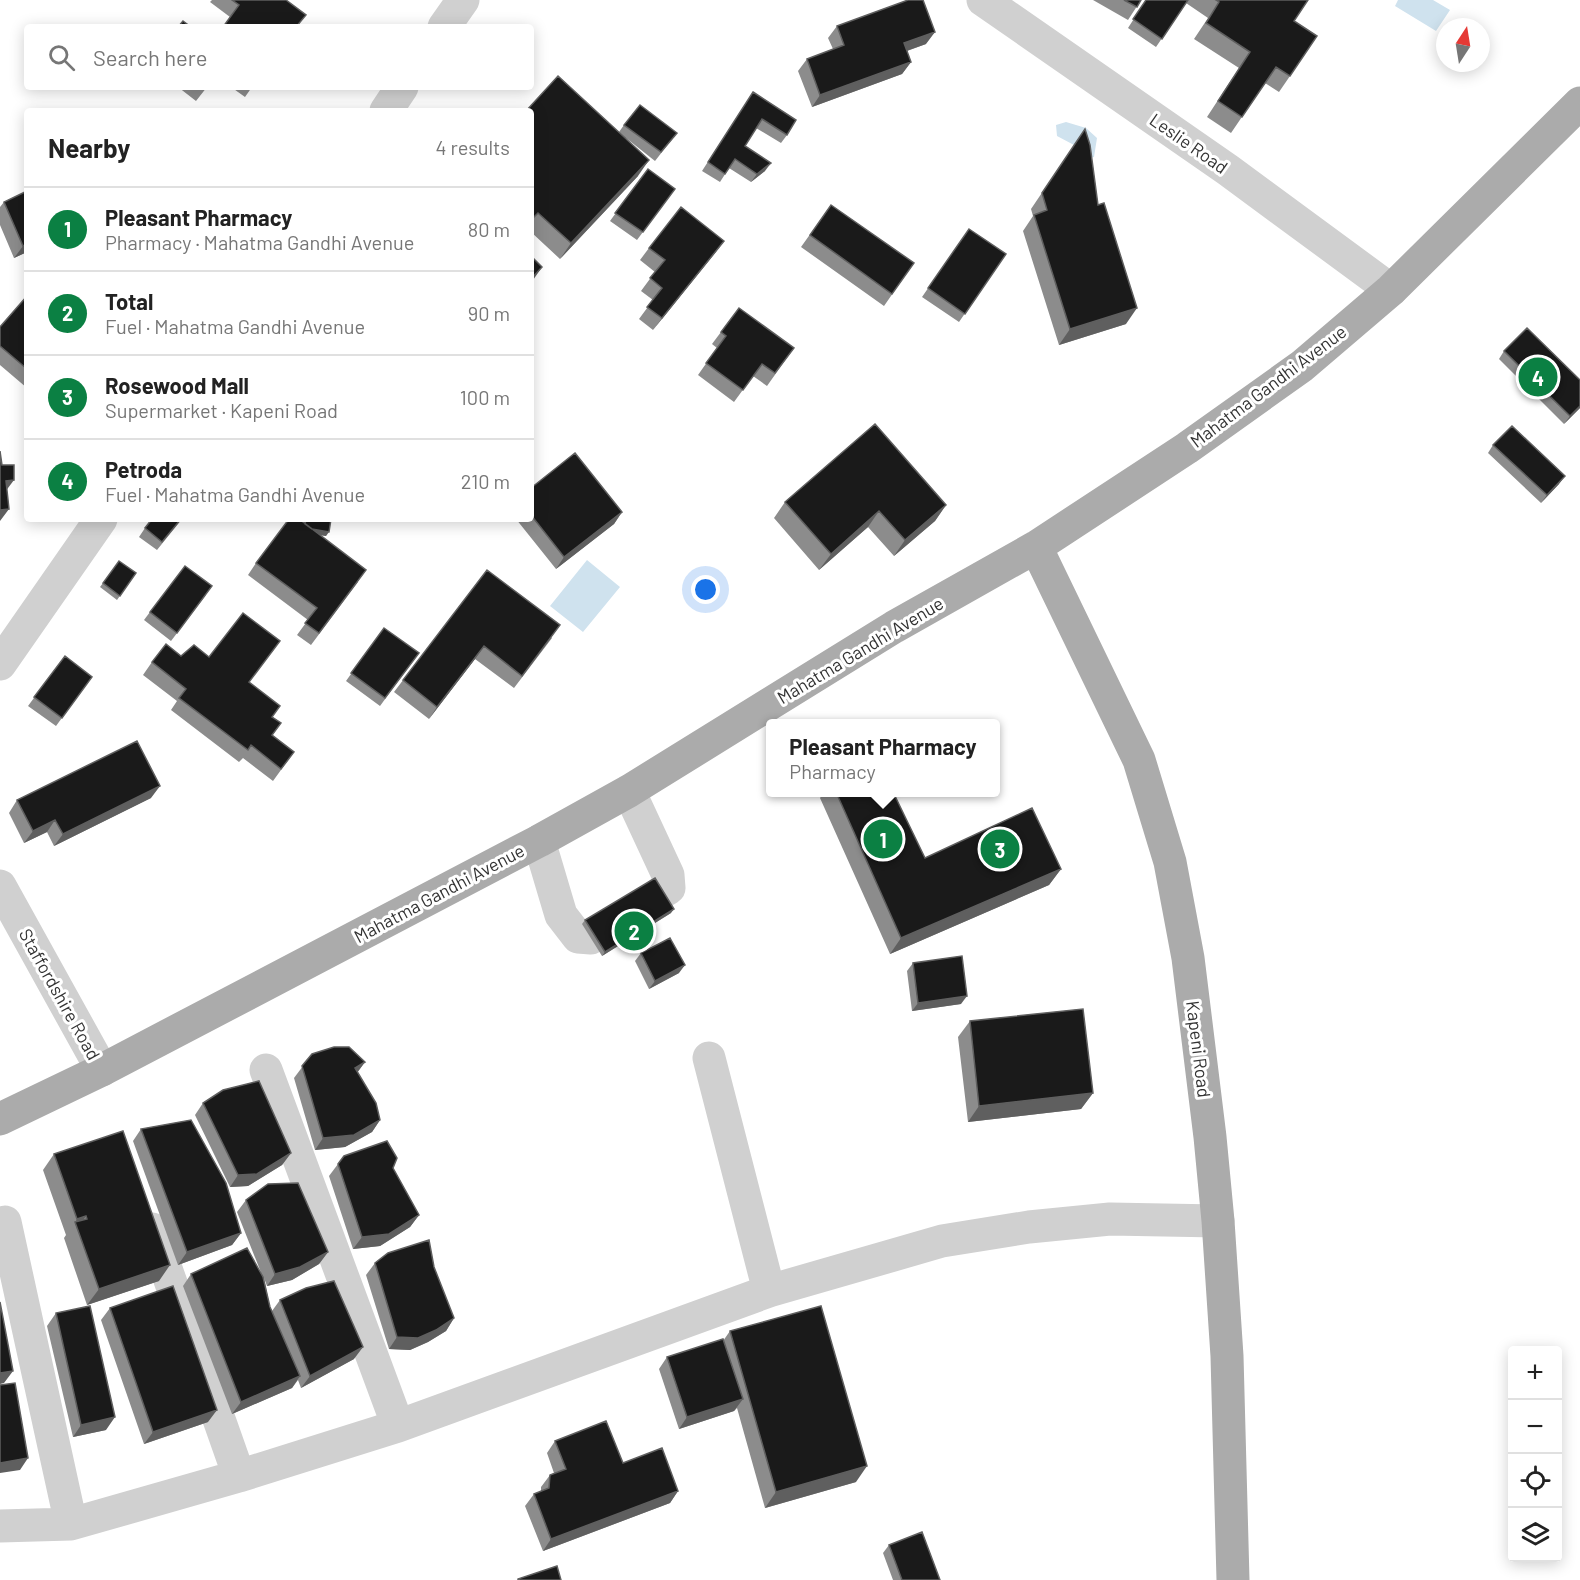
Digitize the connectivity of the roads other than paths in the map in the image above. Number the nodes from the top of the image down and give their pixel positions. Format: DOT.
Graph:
graph roads {
  1 [pos="463,0"];
  2 [pos="983,0"];
  3 [pos="446,24"];
  4 [pos="400,90"];
  5 [pos="1580,103"];
  6 [pos="388,108"];
  7 [pos="1391,290"];
  8 [pos="99,522"];
  9 [pos="1036,547"];
  10 [pos="0,664"];
  11 [pos="628,791"];
  12 [pos="539,841"];
  13 [pos="0,886"];
  14 [pos="659,894"];
  15 [pos="591,938"];
  16 [pos="709,1058"];
  17 [pos="102,1070"];
  18 [pos="267,1070"];
  19 [pos="0,1119"];
  20 [pos="142,1200"];
  21 [pos="1218,1221"];
  22 [pos="5,1222"];
  23 [pos="769,1291"];
  24 [pos="398,1426"];
  25 [pos="239,1476"];
  26 [pos="71,1524"];
  27 [pos="0,1526"];
  28 [pos="1233,1580"];
  1 -- 3 [label="street"];
  2 -- 7 [label="street, Leslie Road"];
  4 -- 6 [label="street"];
  5 -- 7 [label="main road, Mahatma Gandhi Avenue"];
  7 -- 9 [label="main road, Mahatma Gandhi Avenue"];
  8 -- 10 [label="street"];
  9 -- 11 [label="main road, Mahatma Gandhi Avenue"];
  9 -- 21 [label="main road, Kapeni Road"];
  11 -- 12 [label="main road, Mahatma Gandhi Avenue"];
  11 -- 14 [label="street"];
  12 -- 15 [label="street"];
  12 -- 17 [label="main road, Mahatma Gandhi Avenue"];
  13 -- 17 [label="street, Staffordshire Road"];
  16 -- 23 [label="street"];
  17 -- 19 [label="main road, Mahatma Gandhi Avenue"];
  18 -- 24 [label="street"];
  20 -- 25 [label="street"];
  21 -- 23 [label="street"];
  21 -- 28 [label="main road, Kapeni Road"];
  22 -- 26 [label="street"];
  23 -- 24 [label="street"];
  24 -- 25 [label="street"];
  25 -- 26 [label="street"];
  26 -- 27 [label="street"];
}
